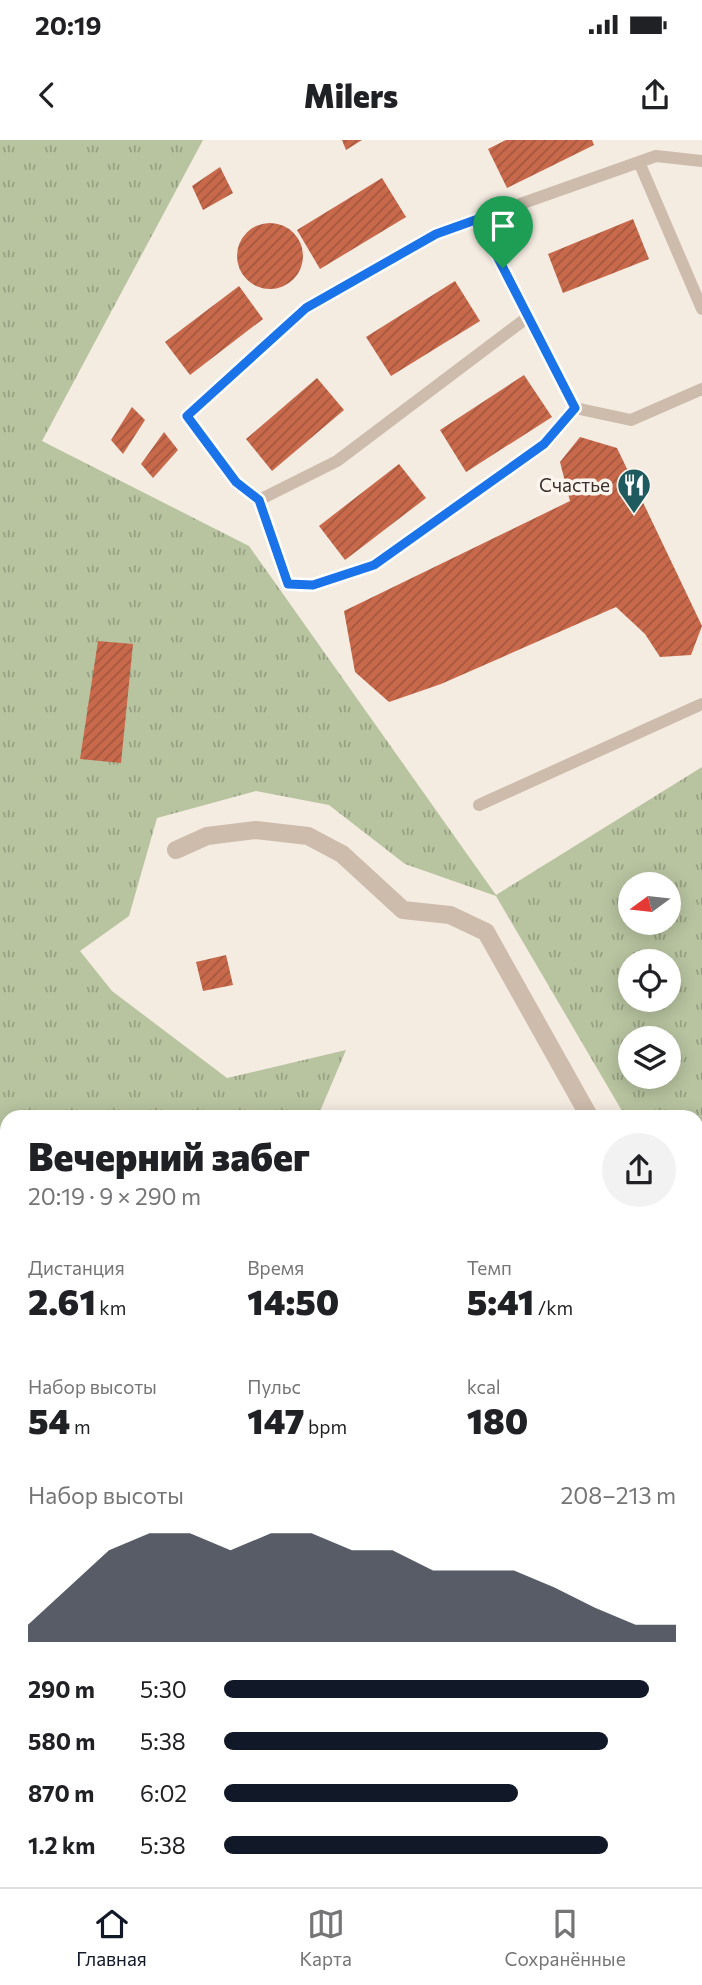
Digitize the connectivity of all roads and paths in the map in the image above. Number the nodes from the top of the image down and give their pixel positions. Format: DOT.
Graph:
graph roads {
  1 [pos="702,161"];
  2 [pos="639,162"];
  3 [pos="478,219"];
  4 [pos="702,309"];
  5 [pos="528,317"];
  6 [pos="702,389"];
  7 [pos="575,408"];
  8 [pos="259,500"];
  9 [pos="702,704"];
  10 [pos="479,805"];
  11 [pos="176,850"];
  12 [pos="586,1110"];
  1 -- 2 [label="lane"];
  2 -- 3 [label="lane"];
  2 -- 4 [label="lane"];
  3 -- 5 [label="lane"];
  3 -- 8 [label="lane"];
  5 -- 7 [label="lane"];
  5 -- 8 [label="lane"];
  6 -- 7 [label="lane"];
  7 -- 8 [label="lane"];
  9 -- 10 [label="lane"];
  11 -- 12 [label="street"];
}
